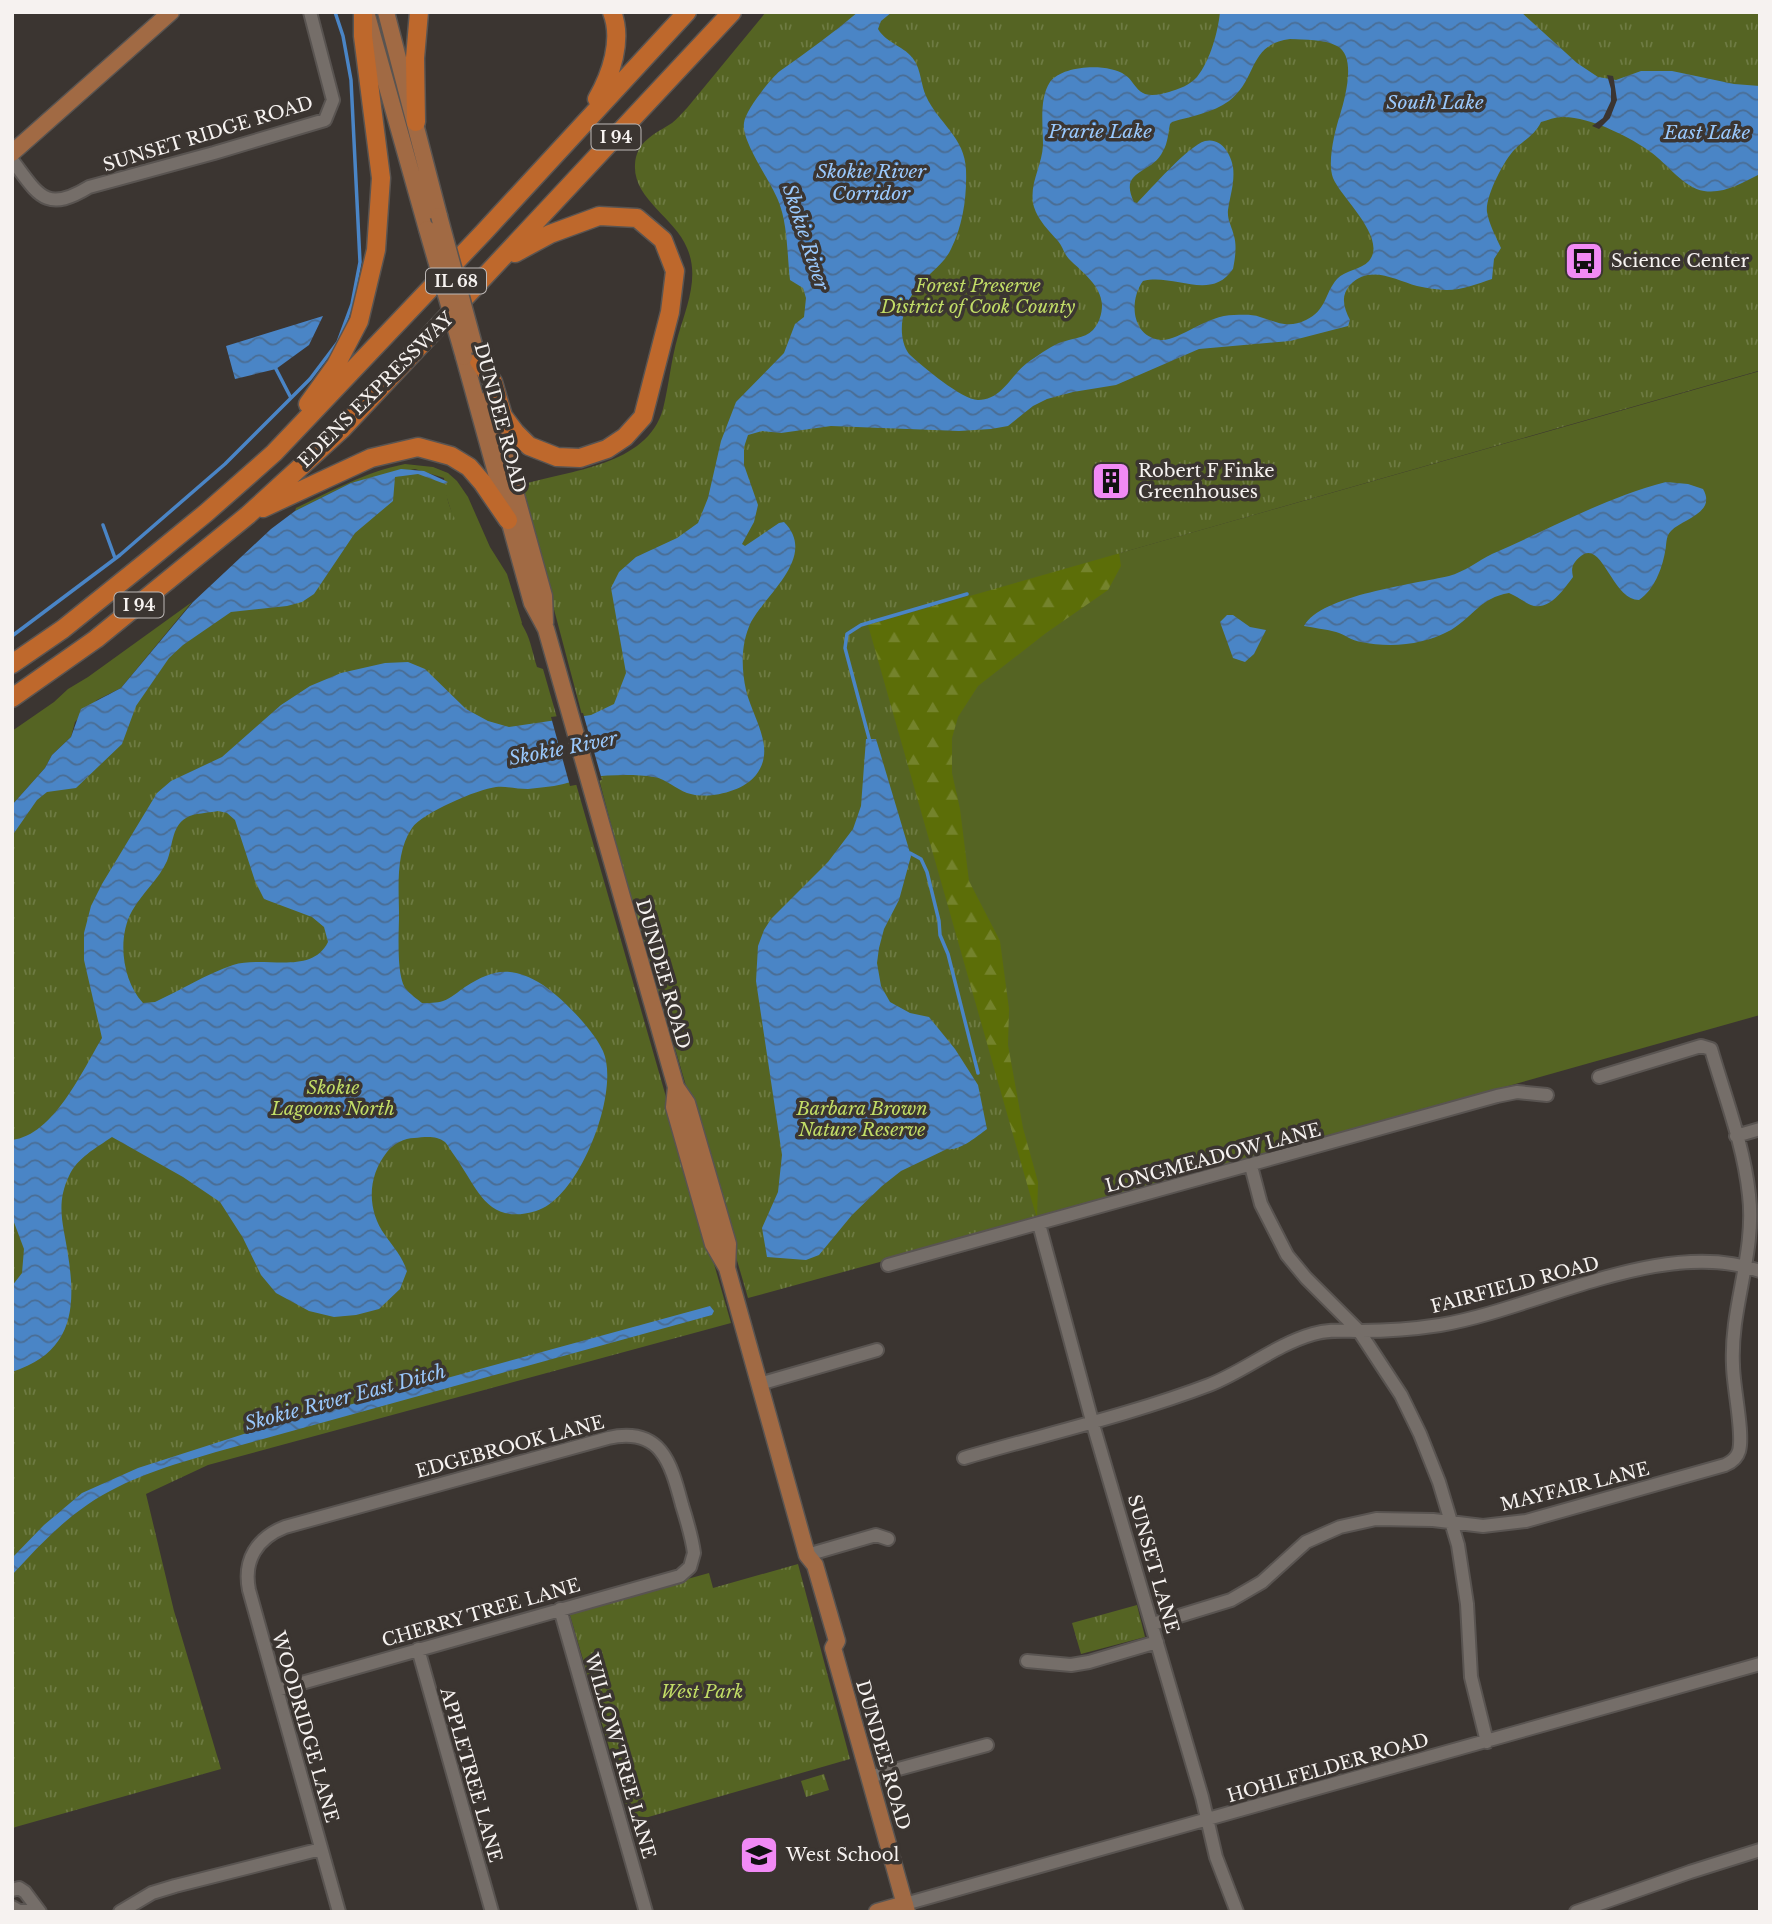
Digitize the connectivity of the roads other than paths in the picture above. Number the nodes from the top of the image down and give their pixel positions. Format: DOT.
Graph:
graph roads {
  1 [pos="171,12"];
  2 [pos="310,12"];
  3 [pos="364,12"];
  4 [pos="386,12"];
  5 [pos="419,12"];
  6 [pos="612,12"];
  7 [pos="687,12"];
  8 [pos="732,12"];
  9 [pos="416,122"];
  10 [pos="584,122"];
  11 [pos="12,153"];
  12 [pos="12,160"];
  13 [pos="499,261"];
  14 [pos="472,354"];
  15 [pos="274,453"];
  16 [pos="247,515"];
  17 [pos="508,520"];
  18 [pos="546,629"];
  19 [pos="12,664"];
  20 [pos="12,698"];
  21 [pos="1599,1077"];
  22 [pos="1548,1095"];
  23 [pos="1760,1129"];
  24 [pos="1736,1136"];
  25 [pos="1251,1166"];
  26 [pos="1039,1224"];
  27 [pos="888,1265"];
  28 [pos="1746,1266"];
  29 [pos="1760,1271"];
  30 [pos="1359,1331"];
  31 [pos="877,1350"];
  32 [pos="759,1384"];
  33 [pos="1092,1421"];
  34 [pos="964,1458"];
  35 [pos="1452,1524"];
  36 [pos="888,1539"];
  37 [pos="254,1551"];
  38 [pos="807,1555"];
  39 [pos="690,1567"];
  40 [pos="560,1609"];
  41 [pos="1153,1624"];
  42 [pos="1157,1642"];
  43 [pos="418,1649"];
  44 [pos="1027,1661"];
  45 [pos="1760,1664"];
  46 [pos="277,1690"];
  47 [pos="1487,1742"];
  48 [pos="987,1745"];
  49 [pos="869,1777"];
  50 [pos="1207,1820"];
  51 [pos="321,1849"];
  52 [pos="1760,1850"];
  53 [pos="12,1890"];
  54 [pos="12,1907"];
  55 [pos="906,1908"];
  56 [pos="39,1911"];
  57 [pos="120,1912"];
  58 [pos="339,1912"];
  59 [pos="492,1912"];
  60 [pos="646,1912"];
  61 [pos="877,1912"];
  62 [pos="1237,1912"];
  63 [pos="1576,1912"];
  1 -- 11 [label="main road"];
  2 -- 12 [label="street, SUNSET RIDGE ROAD"];
  3 -- 14 [label="main road, DUNDEE ROAD, bridge"];
  3 -- 15 [label="highway"];
  4 -- 9 [label="main road, DUNDEE ROAD / IL 68"];
  5 -- 9 [label="highway"];
  6 -- 10 [label="highway"];
  7 -- 10 [label="highway, EDENS EXPRESSWAY / I 94"];
  8 -- 13 [label="highway, EDENS EXPRESSWAY / I 94"];
  9 -- 14 [label="main road, DUNDEE ROAD / IL 68, bridge"];
  10 -- 15 [label="highway, EDENS EXPRESSWAY / I 94"];
  13 -- 14 [label="highway"];
  13 -- 16 [label="highway, EDENS EXPRESSWAY / I 94"];
  14 -- 17 [label="main road, DUNDEE ROAD"];
  14 -- 18 [label="main road, DUNDEE ROAD"];
  15 -- 19 [label="highway, EDENS EXPRESSWAY / I 94"];
  16 -- 17 [label="highway"];
  16 -- 20 [label="highway, EDENS EXPRESSWAY / I 94"];
  17 -- 18 [label="main road, DUNDEE ROAD"];
  18 -- 32 [label="main road, DUNDEE ROAD"];
  21 -- 24 [label="street"];
  22 -- 25 [label="street, LONGMEADOW LANE"];
  23 -- 24 [label="street"];
  24 -- 28 [label="street"];
  25 -- 26 [label="street, LONGMEADOW LANE"];
  25 -- 30 [label="street"];
  26 -- 27 [label="street, LONGMEADOW LANE"];
  26 -- 33 [label="street, SUNSET LANE"];
  28 -- 29 [label="street, FAIRFIELD ROAD"];
  28 -- 30 [label="street, FAIRFIELD ROAD"];
  28 -- 35 [label="street, MAYFAIR LANE"];
  30 -- 33 [label="street, FAIRFIELD ROAD"];
  30 -- 35 [label="street"];
  31 -- 32 [label="street"];
  32 -- 38 [label="main road, DUNDEE ROAD"];
  33 -- 34 [label="street, FAIRFIELD ROAD"];
  33 -- 41 [label="street, SUNSET LANE"];
  35 -- 41 [label="street, MAYFAIR LANE"];
  35 -- 47 [label="street"];
  36 -- 38 [label="street"];
  37 -- 39 [label="street, EDGEBROOK LANE"];
  37 -- 46 [label="street, WOODRIDGE LANE"];
  38 -- 49 [label="main road, DUNDEE ROAD"];
  39 -- 40 [label="street, CHERRY TREE LANE"];
  40 -- 43 [label="street, CHERRY TREE LANE"];
  40 -- 60 [label="street, WILLOW TREE LANE"];
  41 -- 42 [label="street, SUNSET LANE"];
  42 -- 44 [label="street"];
  42 -- 50 [label="street, SUNSET LANE"];
  43 -- 46 [label="street, CHERRY TREE LANE"];
  43 -- 59 [label="street, APPLETREE LANE"];
  45 -- 47 [label="street, HOHLFELDER ROAD"];
  46 -- 51 [label="street, WOODRIDGE LANE"];
  47 -- 50 [label="street, HOHLFELDER ROAD"];
  48 -- 49 [label="street"];
  49 -- 55 [label="main road, DUNDEE ROAD"];
  50 -- 55 [label="street, HOHLFELDER ROAD"];
  50 -- 62 [label="street, SUNSET LANE"];
  51 -- 57 [label="street"];
  51 -- 58 [label="street, WOODRIDGE LANE"];
  52 -- 63 [label="street"];
  53 -- 56 [label="street"];
  54 -- 56 [label="street"];
  55 -- 61 [label="main road"];
}
